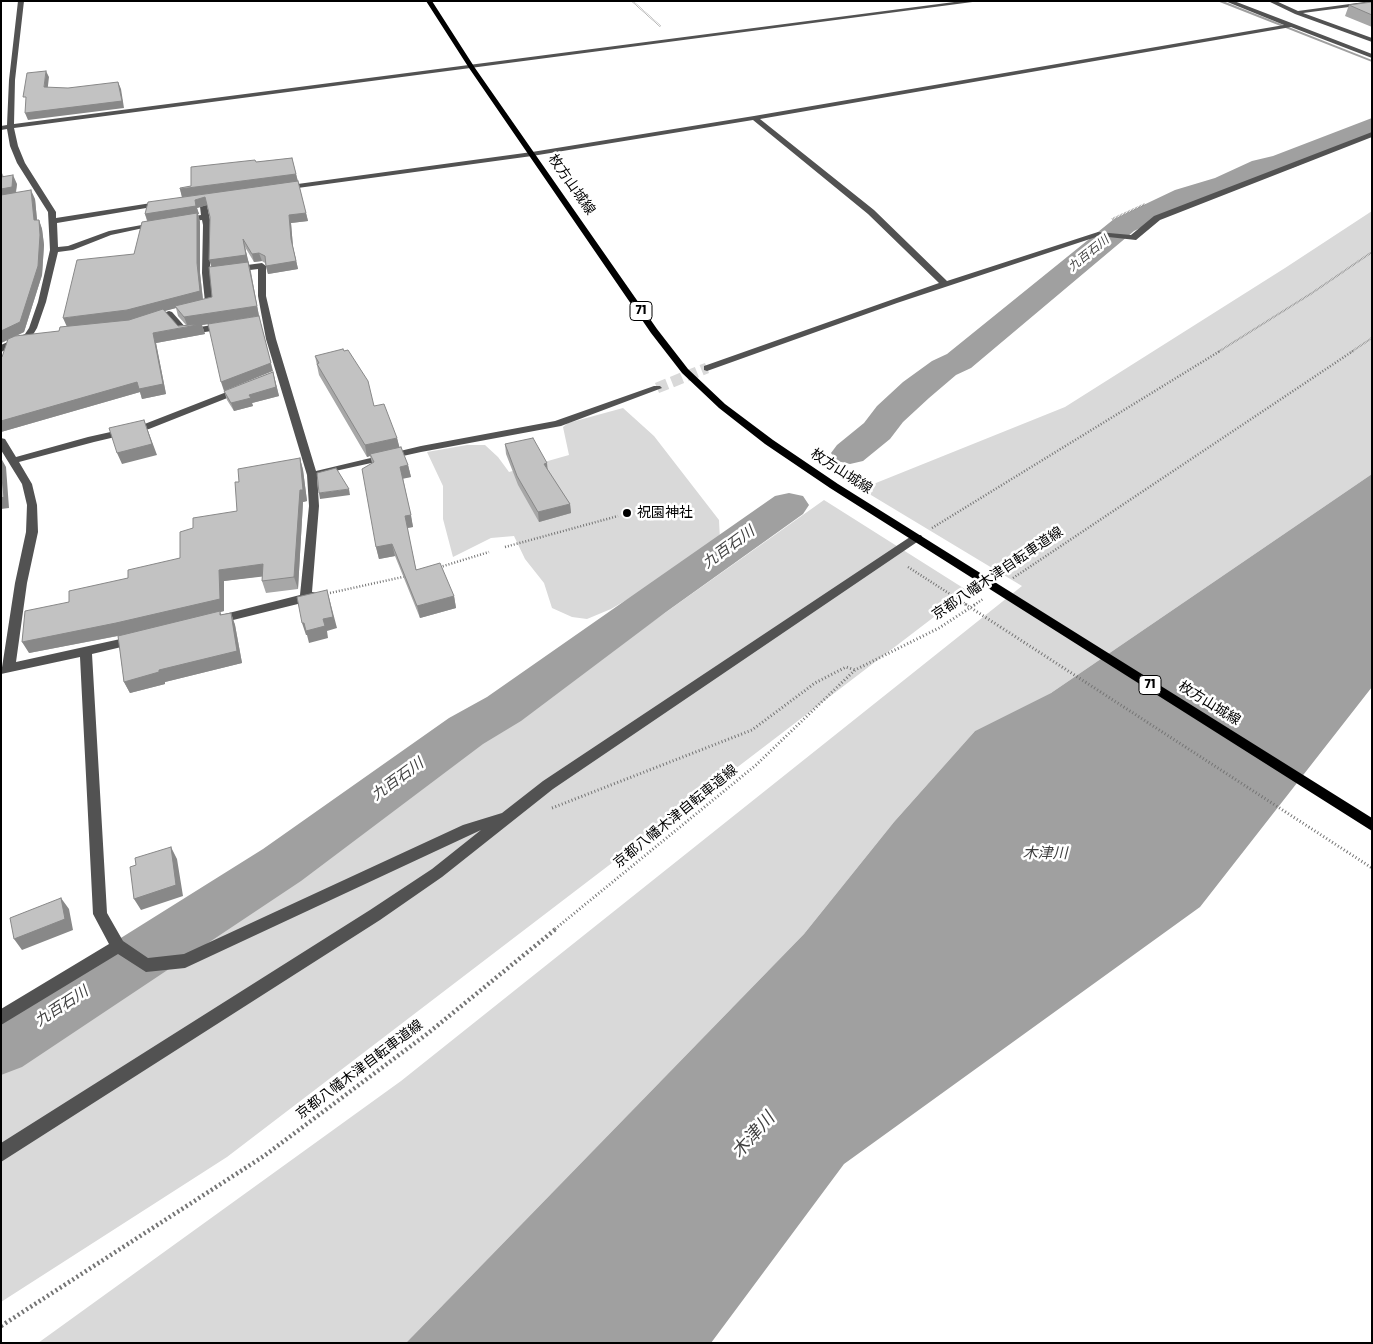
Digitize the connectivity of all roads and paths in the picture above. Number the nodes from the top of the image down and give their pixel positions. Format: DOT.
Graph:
graph roads {
  1 [pos="21,1"];
  2 [pos="429,1"];
  3 [pos="632,1"];
  4 [pos="977,1"];
  5 [pos="1228,1"];
  6 [pos="1271,1"];
  7 [pos="1372,2"];
  8 [pos="1297,13"];
  9 [pos="1291,25"];
  10 [pos="1372,40"];
  11 [pos="677,41"];
  12 [pos="1372,56"];
  13 [pos="472,68"];
  14 [pos="754,118"];
  15 [pos="10,127"];
  16 [pos="1,128"];
  17 [pos="1372,134"];
  18 [pos="532,154"];
  19 [pos="276,189"];
  20 [pos="40,192"];
  21 [pos="31,196"];
  22 [pos="211,198"];
  23 [pos="176,203"];
  24 [pos="205,218"];
  25 [pos="53,221"];
  26 [pos="177,221"];
  27 [pos="168,222"];
  28 [pos="54,250"];
  29 [pos="1372,252"];
  30 [pos="206,273"];
  31 [pos="945,284"];
  32 [pos="193,308"];
  33 [pos="141,322"];
  34 [pos="232,325"];
  35 [pos="1372,338"];
  36 [pos="3,352"];
  37 [pos="708,368"];
  38 [pos="256,383"];
  39 [pos="657,388"];
  40 [pos="1,441"];
  41 [pos="8,457"];
  42 [pos="312,475"];
  43 [pos="618,516"];
  44 [pos="917,538"];
  45 [pos="505,547"];
  46 [pos="489,552"];
  47 [pos="908,567"];
  48 [pos="428,571"];
  49 [pos="409,575"];
  50 [pos="1012,579"];
  51 [pos="988,595"];
  52 [pos="310,598"];
  53 [pos="201,624"];
  54 [pos="144,638"];
  55 [pos="86,651"];
  56 [pos="5,669"];
  57 [pos="855,670"];
  58 [pos="547,809"];
  59 [pos="509,815"];
  60 [pos="1372,825"];
  61 [pos="1372,868"];
  62 [pos="118,946"];
  63 [pos="1,1018"];
  64 [pos="1,1153"];
  65 [pos="1,1326"];
  1 -- 15 [label="street"];
  2 -- 13 [label="main road, 枚方山城線 / 71"];
  3 -- 11 [label="path"];
  4 -- 11 [label="street"];
  5 -- 9 [label="street"];
  6 -- 8 [label="street"];
  7 -- 8 [label="street"];
  8 -- 10 [label="street"];
  9 -- 12 [label="street"];
  9 -- 14 [label="street"];
  11 -- 13 [label="street"];
  13 -- 15 [label="street"];
  13 -- 18 [label="main road, 枚方山城線 / 71"];
  14 -- 18 [label="street"];
  14 -- 31 [label="street"];
  15 -- 16 [label="street"];
  15 -- 20 [label="street"];
  17 -- 31 [label="street"];
  18 -- 19 [label="street"];
  18 -- 44 [label="main road, 枚方山城線 / 71"];
  20 -- 21 [label="street"];
  20 -- 25 [label="street"];
  22 -- 24 [label="street"];
  23 -- 25 [label="street"];
  24 -- 26 [label="street"];
  24 -- 30 [label="street"];
  25 -- 28 [label="street"];
  27 -- 28 [label="street"];
  28 -- 36 [label="street"];
  29 -- 44 [label="path"];
  30 -- 32 [label="street"];
  30 -- 42 [label="street"];
  31 -- 37 [label="street"];
  33 -- 34 [label="street"];
  35 -- 50 [label="path, 京都八幡木津自転車道線"];
  38 -- 41 [label="street"];
  39 -- 42 [label="street"];
  40 -- 41 [label="street"];
  41 -- 56 [label="street"];
  42 -- 52 [label="street"];
  43 -- 45 [label="path"];
  44 -- 59 [label="street"];
  44 -- 60 [label="main road, 枚方山城線 / 71"];
  46 -- 48 [label="path"];
  47 -- 61 [label="path"];
  49 -- 52 [label="path"];
  51 -- 57 [label="path, 京都八幡木津自転車道線"];
  52 -- 53 [label="street"];
  54 -- 55 [label="street"];
  55 -- 56 [label="street"];
  55 -- 62 [label="street"];
  57 -- 58 [label="path"];
  57 -- 65 [label="path, 京都八幡木津自転車道線"];
  59 -- 62 [label="street"];
  59 -- 64 [label="street"];
  62 -- 63 [label="street"];
}
